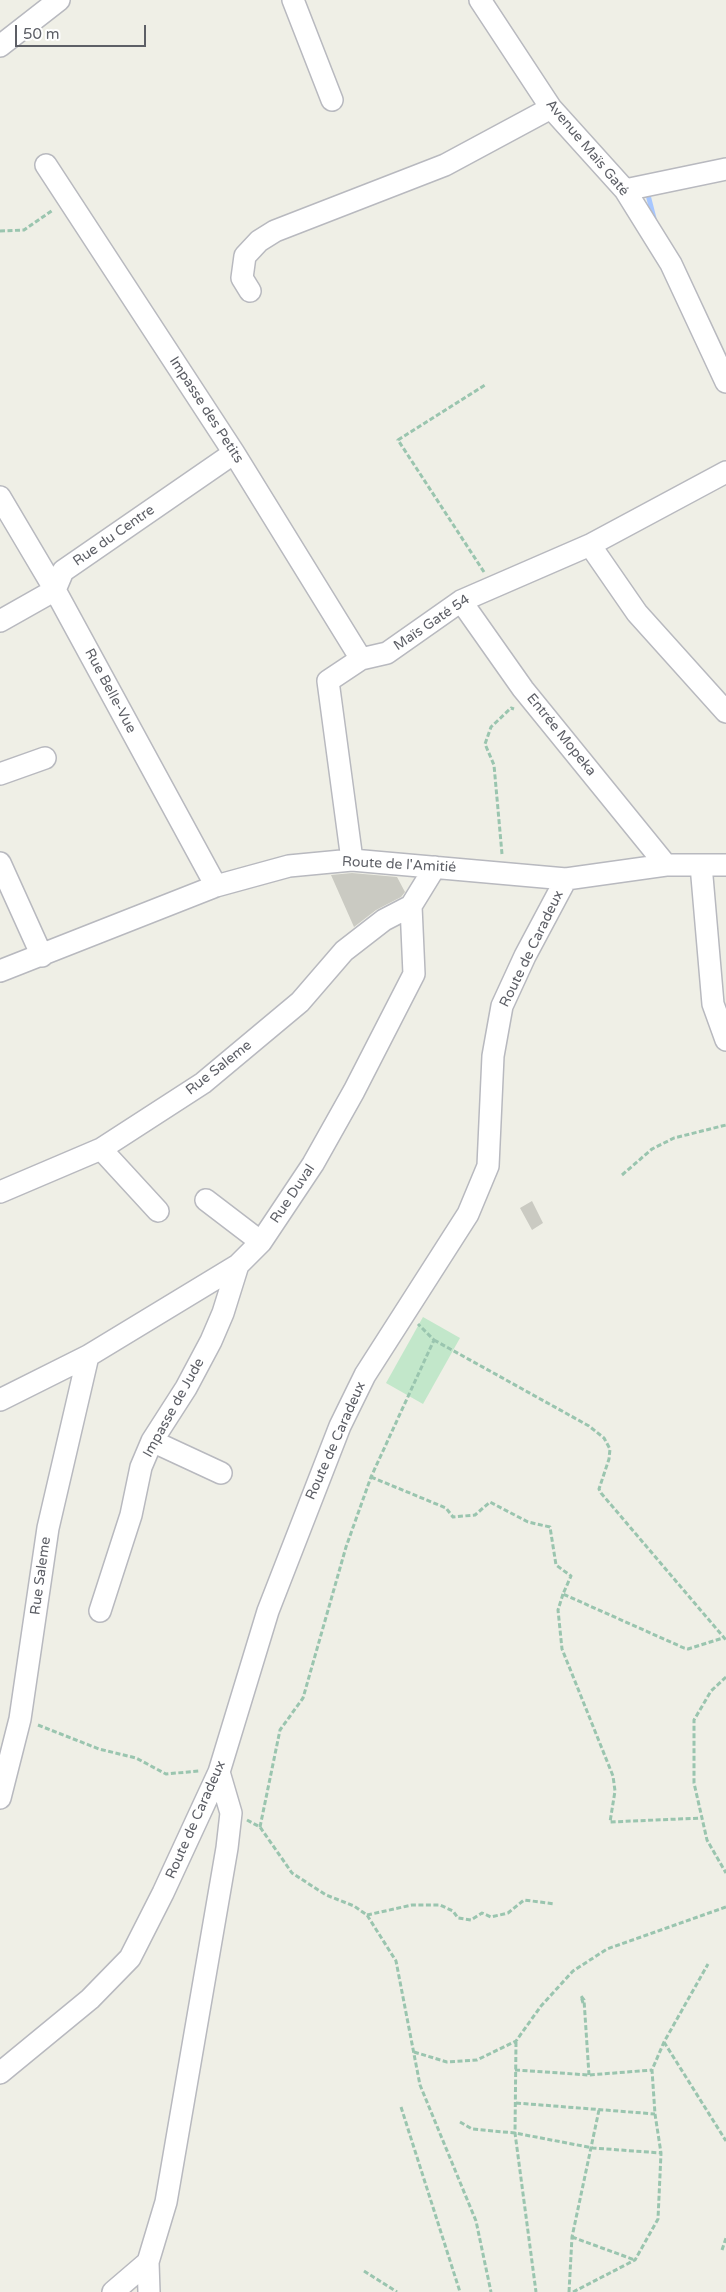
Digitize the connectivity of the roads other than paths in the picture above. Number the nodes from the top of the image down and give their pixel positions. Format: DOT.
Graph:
graph roads {
  1 [pos="59,0"];
  2 [pos="293,0"];
  3 [pos="480,0"];
  4 [pos="0,46"];
  5 [pos="332,100"];
  6 [pos="551,108"];
  7 [pos="46,165"];
  8 [pos="726,169"];
  9 [pos="625,190"];
  10 [pos="250,291"];
  11 [pos="726,382"];
  12 [pos="234,453"];
  13 [pos="726,472"];
  14 [pos="0,497"];
  15 [pos="590,546"];
  16 [pos="55,590"];
  17 [pos="461,601"];
  18 [pos="0,621"];
  19 [pos="361,659"];
  20 [pos="726,712"];
  21 [pos="44,758"];
  22 [pos="0,774"];
  23 [pos="352,860"];
  24 [pos="0,863"];
  25 [pos="666,865"];
  26 [pos="701,865"];
  27 [pos="726,865"];
  28 [pos="435,867"];
  29 [pos="566,879"];
  30 [pos="216,886"];
  31 [pos="411,906"];
  32 [pos="716,946"];
  33 [pos="42,956"];
  34 [pos="0,972"];
  35 [pos="726,1040"];
  36 [pos="102,1149"];
  37 [pos="0,1192"];
  38 [pos="206,1200"];
  39 [pos="158,1211"];
  40 [pos="261,1242"];
  41 [pos="238,1265"];
  42 [pos="88,1356"];
  43 [pos="4,1391"];
  44 [pos="152,1441"];
  45 [pos="221,1472"];
  46 [pos="100,1611"];
  47 [pos="219,1772"];
  48 [pos="0,1798"];
  49 [pos="0,2073"];
  50 [pos="148,2262"];
  51 [pos="113,2292"];
  52 [pos="149,2292"];
  1 -- 4 [label="street"];
  2 -- 5 [label="street"];
  3 -- 6 [label="street, Avenue Maïs Gaté"];
  6 -- 9 [label="street, Avenue Maïs Gaté"];
  6 -- 10 [label="street"];
  7 -- 12 [label="street, Impasse des Petits"];
  8 -- 9 [label="street"];
  9 -- 11 [label="street, Avenue Maïs Gaté"];
  12 -- 16 [label="street, Rue du Centre"];
  12 -- 19 [label="street, Impasse des Petits"];
  13 -- 15 [label="street, Maïs Gaté 54"];
  14 -- 16 [label="street, Rue Belle-Vue"];
  15 -- 17 [label="street, Maïs Gaté 54"];
  15 -- 20 [label="street"];
  16 -- 18 [label="street"];
  16 -- 30 [label="street, Rue Belle-Vue"];
  17 -- 19 [label="street, Maïs Gaté 54"];
  17 -- 25 [label="street, Entrée Mopeka"];
  19 -- 23 [label="street, Maïs Gaté 54"];
  21 -- 22 [label="street"];
  23 -- 28 [label="street, Route de l'Amitié"];
  23 -- 30 [label="street, Route de l'Amitié"];
  24 -- 33 [label="street"];
  25 -- 26 [label="street, Route de l'Amitié"];
  25 -- 29 [label="street, Route de l'Amitié"];
  26 -- 27 [label="street, Route de l'Amitié"];
  26 -- 32 [label="street"];
  28 -- 29 [label="street, Route de l'Amitié"];
  28 -- 31 [label="street"];
  29 -- 47 [label="street, Route de Caradeux"];
  30 -- 33 [label="street, Route de l'Amitié"];
  31 -- 36 [label="street, Rue Saleme"];
  31 -- 40 [label="street, Rue Duval"];
  32 -- 35 [label="street"];
  33 -- 34 [label="street, Route de l'Amitié"];
  36 -- 37 [label="street, Rue Saleme"];
  36 -- 39 [label="street"];
  38 -- 40 [label="street"];
  40 -- 41 [label="street, Rue Duval"];
  41 -- 42 [label="street, Rue Duval"];
  41 -- 44 [label="street, Impasse de Jude"];
  42 -- 43 [label="street, Rue Duval"];
  42 -- 48 [label="street, Rue Saleme"];
  44 -- 45 [label="street"];
  44 -- 46 [label="street, Impasse de Jude"];
  47 -- 49 [label="street, Route de Caradeux"];
  47 -- 50 [label="street"];
  50 -- 51 [label="street"];
  50 -- 52 [label="street"];
}
